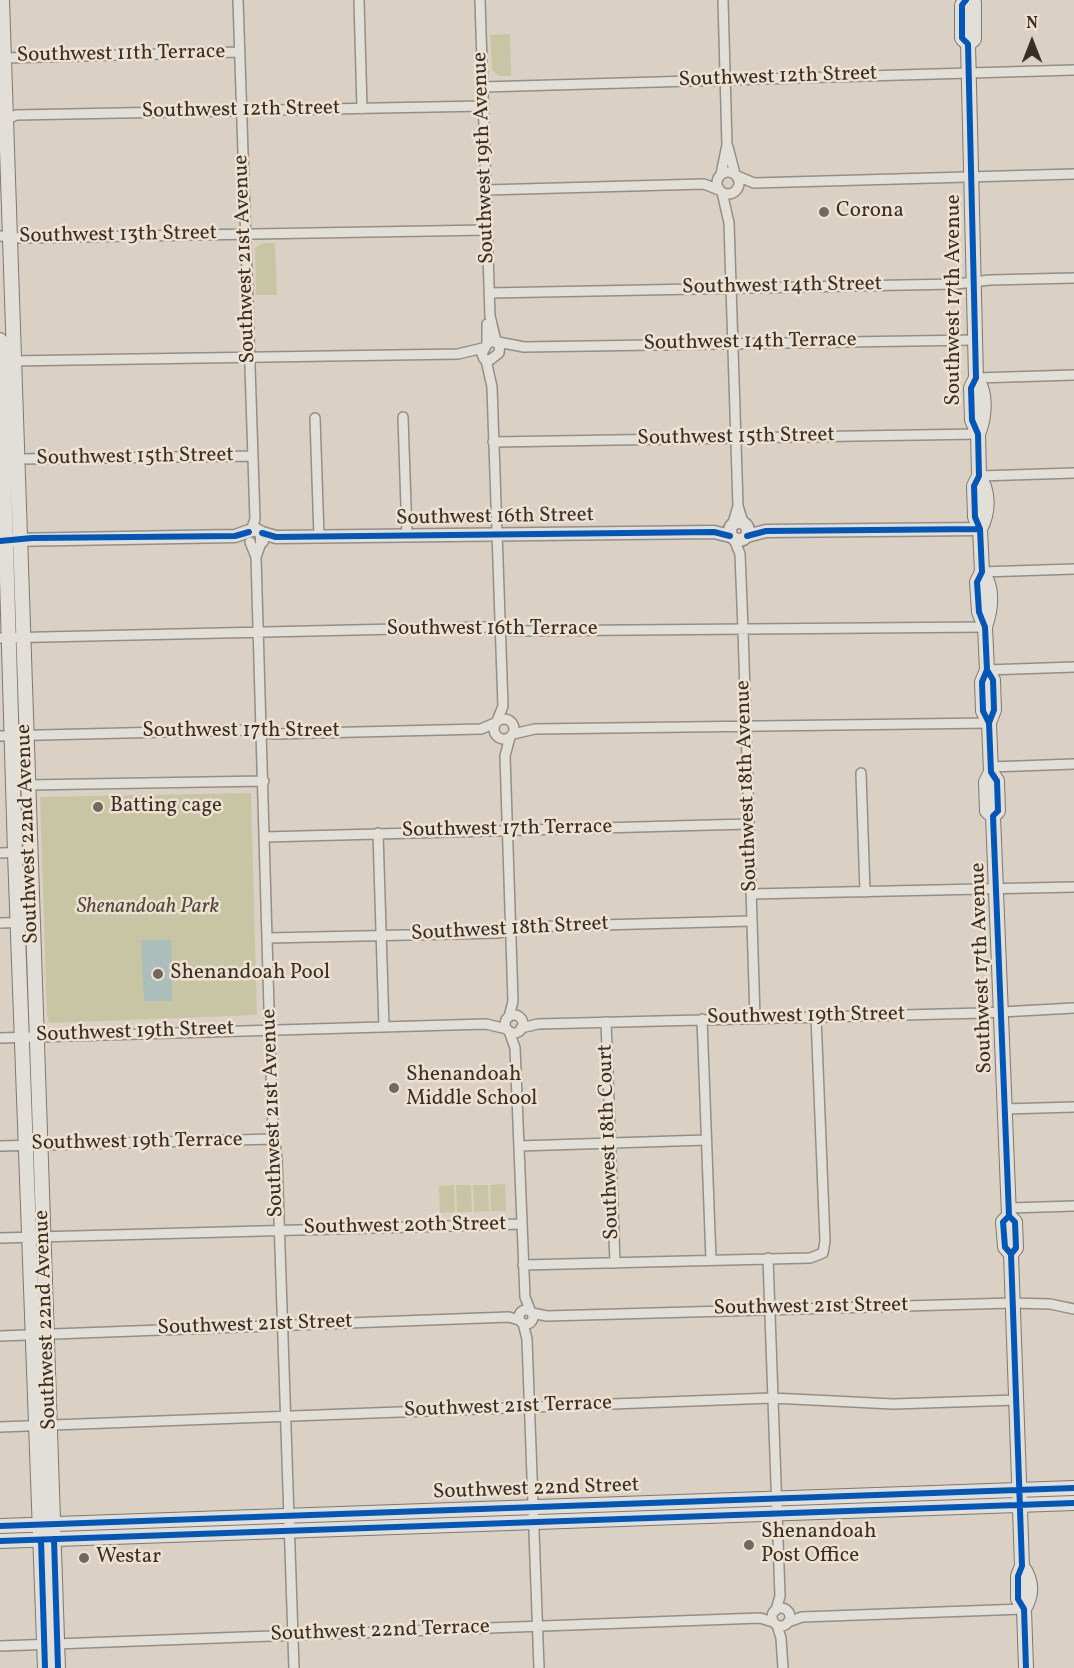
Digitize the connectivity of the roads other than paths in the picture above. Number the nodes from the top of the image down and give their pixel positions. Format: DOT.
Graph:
graph roads {
  1 [pos="2,0"];
  2 [pos="238,0"];
  3 [pos="359,0"];
  4 [pos="480,0"];
  5 [pos="723,0"];
  6 [pos="966,0"];
  7 [pos="971,0"];
  8 [pos="1,19"];
  9 [pos="968,44"];
  10 [pos="239,52"];
  11 [pos="4,58"];
  12 [pos="1074,70"];
  13 [pos="968,73"];
  14 [pos="725,80"];
  15 [pos="483,87"];
  16 [pos="483,106"];
  17 [pos="362,109"];
  18 [pos="241,111"];
  19 [pos="3,121"];
  20 [pos="727,145"];
  21 [pos="1074,174"];
  22 [pos="736,175"];
  23 [pos="720,176"];
  24 [pos="971,176"];
  25 [pos="754,183"];
  26 [pos="704,184"];
  27 [pos="486,190"];
  28 [pos="720,191"];
  29 [pos="736,191"];
  30 [pos="729,223"];
  31 [pos="487,230"];
  32 [pos="245,234"];
  33 [pos="5,237"];
  34 [pos="1074,278"];
  35 [pos="974,282"];
  36 [pos="732,288"];
  37 [pos="489,292"];
  38 [pos="0,340"];
  39 [pos="976,340"];
  40 [pos="733,343"];
  41 [pos="491,344"];
  42 [pos="524,347"];
  43 [pos="458,354"];
  44 [pos="249,357"];
  45 [pos="491,358"];
  46 [pos="7,361"];
  47 [pos="1074,375"];
  48 [pos="976,378"];
  49 [pos="403,417"];
  50 [pos="315,418"];
  51 [pos="6,421"];
  52 [pos="978,434"];
  53 [pos="736,438"];
  54 [pos="494,442"];
  55 [pos="252,456"];
  56 [pos="18,459"];
  57 [pos="1074,472"];
  58 [pos="979,476"];
  59 [pos="980,529"];
  60 [pos="739,531"];
  61 [pos="255,535"];
  62 [pos="497,535"];
  63 [pos="407,536"];
  64 [pos="319,537"];
  65 [pos="9,540"];
  66 [pos="1074,569"];
  67 [pos="982,572"];
  68 [pos="985,627"];
  69 [pos="501,629"];
  70 [pos="743,629"];
  71 [pos="258,633"];
  72 [pos="11,637"];
  73 [pos="1074,667"];
  74 [pos="987,670"];
  75 [pos="504,706"];
  76 [pos="496,722"];
  77 [pos="512,722"];
  78 [pos="989,723"];
  79 [pos="746,726"];
  80 [pos="481,729"];
  81 [pos="530,729"];
  82 [pos="262,732"];
  83 [pos="13,735"];
  84 [pos="497,735"];
  85 [pos="512,735"];
  86 [pos="505,756"];
  87 [pos="1074,764"];
  88 [pos="991,769"];
  89 [pos="861,773"];
  90 [pos="264,781"];
  91 [pos="27,785"];
  92 [pos="748,824"];
  93 [pos="507,830"];
  94 [pos="378,833"];
  95 [pos="265,837"];
  96 [pos="22,852"];
  97 [pos="0,853"];
  98 [pos="1074,887"];
  99 [pos="996,889"];
  100 [pos="866,892"];
  101 [pos="751,894"];
  102 [pos="752,921"];
  103 [pos="25,922"];
  104 [pos="0,923"];
  105 [pos="510,930"];
  106 [pos="381,936"];
  107 [pos="268,938"];
  108 [pos="1074,1008"];
  109 [pos="1001,1011"];
  110 [pos="816,1017"];
  111 [pos="755,1018"];
  112 [pos="702,1020"];
  113 [pos="516,1021"];
  114 [pos="606,1022"];
  115 [pos="486,1024"];
  116 [pos="384,1027"];
  117 [pos="270,1029"];
  118 [pos="508,1030"];
  119 [pos="29,1036"];
  120 [pos="0,1038"];
  121 [pos="515,1048"];
  122 [pos="1074,1107"];
  123 [pos="1005,1109"];
  124 [pos="274,1139"];
  125 [pos="706,1140"];
  126 [pos="610,1144"];
  127 [pos="34,1145"];
  128 [pos="0,1146"];
  129 [pos="519,1146"];
  130 [pos="1074,1206"];
  131 [pos="1009,1212"];
  132 [pos="522,1224"];
  133 [pos="279,1230"];
  134 [pos="38,1237"];
  135 [pos="0,1238"];
  136 [pos="768,1258"];
  137 [pos="711,1260"];
  138 [pos="615,1263"];
  139 [pos="523,1265"];
  140 [pos="1012,1303"];
  141 [pos="769,1308"];
  142 [pos="1074,1309"];
  143 [pos="526,1317"];
  144 [pos="283,1325"];
  145 [pos="40,1334"];
  146 [pos="0,1336"];
  147 [pos="772,1398"];
  148 [pos="1016,1400"];
  149 [pos="529,1407"];
  150 [pos="285,1416"];
  151 [pos="43,1425"];
  152 [pos="0,1426"];
  153 [pos="1074,1488"];
  154 [pos="1020,1489"];
  155 [pos="777,1498"];
  156 [pos="1074,1503"];
  157 [pos="1020,1504"];
  158 [pos="533,1506"];
  159 [pos="777,1513"];
  160 [pos="289,1515"];
  161 [pos="533,1522"];
  162 [pos="47,1524"];
  163 [pos="0,1526"];
  164 [pos="290,1531"];
  165 [pos="48,1539"];
  166 [pos="0,1541"];
  167 [pos="1024,1609"];
  168 [pos="781,1617"];
  169 [pos="537,1626"];
  170 [pos="293,1635"];
  171 [pos="51,1644"];
  172 [pos="0,1646"];
  173 [pos="45,1668"];
  174 [pos="58,1668"];
  175 [pos="294,1668"];
  176 [pos="538,1668"];
  177 [pos="783,1668"];
  178 [pos="1026,1668"];
  1 -- 8 [label="main road, Southwest 22nd Avenue"];
  2 -- 10 [label="street, Southwest 21st Avenue"];
  3 -- 17 [label="street"];
  4 -- 15 [label="street, Southwest 19th Avenue"];
  5 -- 14 [label="street"];
  6 -- 9 [label="main road, Southwest 17th Avenue"];
  7 -- 9 [label="main road, Southwest 17th Avenue"];
  8 -- 11 [label="main road, Southwest 22nd Avenue"];
  9 -- 13 [label="main road, Southwest 17th Avenue"];
  10 -- 11 [label="street, Southwest 11th Terrace"];
  10 -- 18 [label="street, Southwest 21st Avenue"];
  11 -- 19 [label="main road, Southwest 22nd Avenue"];
  12 -- 13 [label="street, Southwest 12th Street"];
  13 -- 14 [label="street, Southwest 12th Street"];
  13 -- 24 [label="main road, Southwest 17th Avenue"];
  14 -- 15 [label="street, Southwest 12th Street"];
  14 -- 20 [label="street"];
  15 -- 16 [label="street, Southwest 19th Avenue"];
  16 -- 17 [label="street, Southwest 12th Street"];
  16 -- 27 [label="street, Southwest 19th Avenue"];
  17 -- 18 [label="street, Southwest 12th Street"];
  18 -- 19 [label="street, Southwest 12th Street"];
  18 -- 32 [label="street, Southwest 21st Avenue"];
  19 -- 33 [label="main road, Southwest 22nd Avenue"];
  20 -- 22 [label="street"];
  20 -- 23 [label="street"];
  21 -- 24 [label="street"];
  22 -- 23 [label="street"];
  22 -- 25 [label="street"];
  22 -- 29 [label="street"];
  23 -- 26 [label="street"];
  23 -- 28 [label="street"];
  24 -- 25 [label="street"];
  24 -- 35 [label="main road, Southwest 17th Avenue"];
  25 -- 29 [label="street"];
  26 -- 27 [label="street"];
  26 -- 28 [label="street"];
  27 -- 31 [label="street, Southwest 19th Avenue"];
  28 -- 29 [label="street"];
  28 -- 30 [label="street"];
  29 -- 30 [label="street"];
  30 -- 36 [label="street"];
  31 -- 32 [label="street, Southwest 13th Street"];
  31 -- 37 [label="street, Southwest 19th Avenue"];
  32 -- 33 [label="street, Southwest 13th Street"];
  32 -- 44 [label="street, Southwest 21st Avenue"];
  33 -- 46 [label="main road, Southwest 22nd Avenue"];
  34 -- 35 [label="street, Southwest 14th Street"];
  35 -- 36 [label="street, Southwest 14th Street"];
  35 -- 39 [label="main road, Southwest 17th Avenue"];
  36 -- 37 [label="street, Southwest 14th Street"];
  36 -- 40 [label="street"];
  37 -- 41 [label="street, Southwest 19th Avenue"];
  38 -- 46 [label="main road, Southwest 22nd Avenue"];
  39 -- 40 [label="street, Southwest 14th Terrace"];
  39 -- 48 [label="main road, Southwest 17th Avenue"];
  40 -- 42 [label="street, Southwest 14th Terrace"];
  40 -- 53 [label="street"];
  41 -- 42 [label="street, Southwest 14th Terrace"];
  41 -- 43 [label="street, Southwest 14th Terrace"];
  41 -- 45 [label="street"];
  41 -- 45 [label="street"];
  42 -- 45 [label="street, Southwest 14th Terrace"];
  43 -- 44 [label="street, Southwest 14th Terrace"];
  43 -- 45 [label="street, Southwest 14th Terrace"];
  44 -- 46 [label="street, Southwest 14th Terrace"];
  44 -- 55 [label="street, Southwest 21st Avenue"];
  45 -- 54 [label="street"];
  46 -- 51 [label="main road, Southwest 22nd Avenue"];
  47 -- 48 [label="street"];
  48 -- 52 [label="main road, Southwest 17th Avenue"];
  49 -- 63 [label="street"];
  50 -- 64 [label="street"];
  51 -- 56 [label="main road, Southwest 22nd Avenue"];
  51 -- 65 [label="main road, Southwest 22nd Avenue"];
  52 -- 53 [label="street, Southwest 15th Street"];
  52 -- 58 [label="main road, Southwest 17th Avenue"];
  53 -- 54 [label="street, Southwest 15th Street"];
  53 -- 60 [label="street"];
  54 -- 62 [label="street"];
  55 -- 56 [label="street, Southwest 15th Street"];
  55 -- 61 [label="street, Southwest 21st Avenue"];
  56 -- 65 [label="main road, Southwest 22nd Avenue"];
  57 -- 58 [label="street"];
  58 -- 59 [label="main road, Southwest 17th Avenue"];
  59 -- 60 [label="street, Southwest 16th Street"];
  59 -- 67 [label="main road, Southwest 17th Avenue"];
  60 -- 62 [label="street, Southwest 16th Street"];
  60 -- 70 [label="street, Southwest 18th Avenue"];
  61 -- 64 [label="street, Southwest 16th Street"];
  61 -- 65 [label="street, Southwest 16th Street"];
  61 -- 71 [label="street, Southwest 21st Avenue"];
  62 -- 63 [label="street, Southwest 16th Street"];
  62 -- 69 [label="street"];
  63 -- 64 [label="street, Southwest 16th Street"];
  65 -- 72 [label="main road, Southwest 22nd Avenue"];
  66 -- 67 [label="street"];
  67 -- 68 [label="main road, Southwest 17th Avenue"];
  68 -- 70 [label="street, Southwest 16th Terrace"];
  68 -- 74 [label="main road, Southwest 17th Avenue"];
  69 -- 70 [label="street, Southwest 16th Terrace"];
  69 -- 71 [label="street, Southwest 16th Terrace"];
  69 -- 75 [label="street"];
  70 -- 79 [label="street, Southwest 18th Avenue"];
  71 -- 72 [label="street, Southwest 16th Terrace"];
  71 -- 82 [label="street, Southwest 21st Avenue"];
  72 -- 83 [label="main road, Southwest 22nd Avenue"];
  73 -- 74 [label="street"];
  74 -- 78 [label="main road, Southwest 17th Avenue"];
  75 -- 76 [label="street"];
  75 -- 77 [label="street"];
  76 -- 77 [label="street, Southwest 17th Street"];
  76 -- 80 [label="street, Southwest 17th Street"];
  76 -- 84 [label="street"];
  77 -- 81 [label="street"];
  77 -- 85 [label="street"];
  78 -- 79 [label="street"];
  78 -- 88 [label="main road, Southwest 17th Avenue"];
  79 -- 81 [label="street"];
  79 -- 92 [label="street, Southwest 18th Avenue"];
  80 -- 82 [label="street, Southwest 17th Street"];
  80 -- 84 [label="street, Southwest 17th Street"];
  81 -- 85 [label="street"];
  82 -- 83 [label="street, Southwest 17th Street"];
  82 -- 90 [label="street, Southwest 21st Avenue"];
  83 -- 91 [label="main road, Southwest 22nd Avenue"];
  83 -- 96 [label="main road, Southwest 22nd Avenue"];
  84 -- 85 [label="street, Southwest 17th Street"];
  84 -- 86 [label="street"];
  85 -- 86 [label="street"];
  86 -- 93 [label="street"];
  87 -- 88 [label="street"];
  88 -- 99 [label="main road, Southwest 17th Avenue"];
  89 -- 100 [label="street"];
  90 -- 91 [label="street"];
  90 -- 95 [label="street, Southwest 21st Avenue"];
  91 -- 96 [label="main road, Southwest 22nd Avenue"];
  92 -- 93 [label="street, Southwest 17th Terrace"];
  92 -- 101 [label="street, Southwest 18th Avenue"];
  93 -- 94 [label="street, Southwest 17th Terrace"];
  93 -- 105 [label="street"];
  94 -- 95 [label="street, Southwest 17th Terrace"];
  94 -- 106 [label="street"];
  95 -- 107 [label="street, Southwest 21st Avenue"];
  96 -- 97 [label="street"];
  96 -- 103 [label="main road, Southwest 22nd Avenue"];
  98 -- 99 [label="street"];
  99 -- 100 [label="street"];
  99 -- 109 [label="main road, Southwest 17th Avenue"];
  100 -- 101 [label="street"];
  101 -- 102 [label="street, Southwest 18th Avenue"];
  102 -- 105 [label="street, Southwest 18th Street"];
  102 -- 111 [label="street, Southwest 18th Avenue"];
  103 -- 104 [label="street"];
  103 -- 119 [label="main road, Southwest 22nd Avenue"];
  105 -- 106 [label="street, Southwest 18th Street"];
  105 -- 113 [label="street"];
  106 -- 107 [label="street, Southwest 18th Street"];
  106 -- 116 [label="street"];
  107 -- 117 [label="street, Southwest 21st Avenue"];
  108 -- 109 [label="street, Southwest 19th Street"];
  109 -- 110 [label="street, Southwest 19th Street"];
  109 -- 123 [label="main road, Southwest 17th Avenue"];
  110 -- 111 [label="street, Southwest 19th Street"];
  110 -- 136 [label="street"];
  111 -- 112 [label="street, Southwest 19th Street"];
  112 -- 114 [label="street, Southwest 19th Street"];
  112 -- 125 [label="street"];
  113 -- 114 [label="street, Southwest 19th Street"];
  113 -- 115 [label="street, Southwest 19th Street"];
  113 -- 118 [label="street"];
  113 -- 121 [label="street"];
  114 -- 126 [label="street, Southwest 18th Court"];
  115 -- 116 [label="street, Southwest 19th Street"];
  115 -- 118 [label="street, Southwest 19th Street"];
  116 -- 117 [label="street, Southwest 19th Street"];
  117 -- 119 [label="street, Southwest 19th Street"];
  117 -- 124 [label="street, Southwest 21st Avenue"];
  118 -- 121 [label="street"];
  119 -- 120 [label="street, Southwest 19th Street"];
  119 -- 127 [label="main road, Southwest 22nd Avenue"];
  121 -- 129 [label="street"];
  122 -- 123 [label="street"];
  123 -- 131 [label="main road, Southwest 17th Avenue"];
  124 -- 127 [label="street, Southwest 19th Terrace"];
  124 -- 133 [label="street, Southwest 21st Avenue"];
  125 -- 126 [label="street"];
  125 -- 137 [label="street"];
  126 -- 129 [label="street"];
  126 -- 138 [label="street, Southwest 18th Court"];
  127 -- 128 [label="street, Southwest 19th Terrace"];
  127 -- 134 [label="main road, Southwest 22nd Avenue"];
  129 -- 132 [label="street"];
  130 -- 131 [label="street"];
  131 -- 140 [label="main road, Southwest 17th Avenue"];
  132 -- 133 [label="street, Southwest 20th Street"];
  132 -- 139 [label="street"];
  133 -- 134 [label="street, Southwest 20th Street"];
  133 -- 144 [label="street, Southwest 21st Avenue"];
  134 -- 135 [label="street, Southwest 20th Street"];
  134 -- 145 [label="main road, Southwest 22nd Avenue"];
  136 -- 137 [label="street"];
  136 -- 141 [label="street"];
  137 -- 138 [label="street"];
  138 -- 139 [label="street"];
  139 -- 143 [label="street"];
  140 -- 141 [label="street, Southwest 21st Street"];
  140 -- 142 [label="street, Southwest 21st Street"];
  140 -- 148 [label="main road, Southwest 17th Avenue"];
  141 -- 143 [label="street, Southwest 21st Street"];
  141 -- 147 [label="street"];
  143 -- 144 [label="street, Southwest 21st Street"];
  143 -- 149 [label="street"];
  144 -- 145 [label="street, Southwest 21st Street"];
  144 -- 150 [label="street, Southwest 21st Avenue"];
  145 -- 146 [label="street, Southwest 21st Street"];
  145 -- 151 [label="main road, Southwest 22nd Avenue"];
  147 -- 148 [label="street, Southwest 21st Terrace"];
  147 -- 149 [label="street, Southwest 21st Terrace"];
  147 -- 155 [label="street"];
  148 -- 154 [label="main road, Southwest 17th Avenue"];
  149 -- 150 [label="street, Southwest 21st Terrace"];
  149 -- 158 [label="street"];
  150 -- 151 [label="street, Southwest 21st Terrace"];
  150 -- 160 [label="street, Southwest 21st Avenue"];
  151 -- 152 [label="street, Southwest 21st Terrace"];
  151 -- 162 [label="main road, Southwest 22nd Avenue"];
  153 -- 154 [label="main road, Southwest 22nd Street"];
  154 -- 155 [label="main road, Southwest 22nd Street"];
  154 -- 157 [label="main road, Southwest 17th Avenue"];
  155 -- 158 [label="main road, Southwest 22nd Street"];
  155 -- 159 [label="street"];
  156 -- 157 [label="main road, Southwest 22nd Street"];
  157 -- 159 [label="main road, Southwest 22nd Street"];
  157 -- 167 [label="main road, Southwest 17th Avenue"];
  158 -- 160 [label="main road, Southwest 22nd Street"];
  158 -- 161 [label="street"];
  159 -- 161 [label="main road, Southwest 22nd Street"];
  159 -- 168 [label="street"];
  160 -- 162 [label="main road, Southwest 22nd Street"];
  160 -- 164 [label="street, Southwest 21st Avenue"];
  161 -- 164 [label="main road, Southwest 22nd Street"];
  161 -- 169 [label="street"];
  162 -- 163 [label="main road, Southwest 22nd Street"];
  162 -- 165 [label="main road, Southwest 22nd Avenue"];
  164 -- 165 [label="main road, Southwest 22nd Street"];
  164 -- 170 [label="street, Southwest 21st Avenue"];
  165 -- 166 [label="main road, Southwest 22nd Street"];
  165 -- 171 [label="main road, Southwest 22nd Avenue"];
  167 -- 168 [label="street, Southwest 22nd Terrace"];
  167 -- 178 [label="main road, Southwest 17th Avenue"];
  168 -- 169 [label="street, Southwest 22nd Terrace"];
  168 -- 177 [label="street"];
  169 -- 170 [label="street, Southwest 22nd Terrace"];
  169 -- 176 [label="street"];
  170 -- 171 [label="street, Southwest 22nd Terrace"];
  170 -- 175 [label="street, Southwest 21st Avenue"];
  171 -- 172 [label="street, Southwest 22nd Terrace"];
  171 -- 173 [label="main road, Southwest 22nd Avenue"];
  171 -- 174 [label="main road, Southwest 22nd Avenue"];
}
